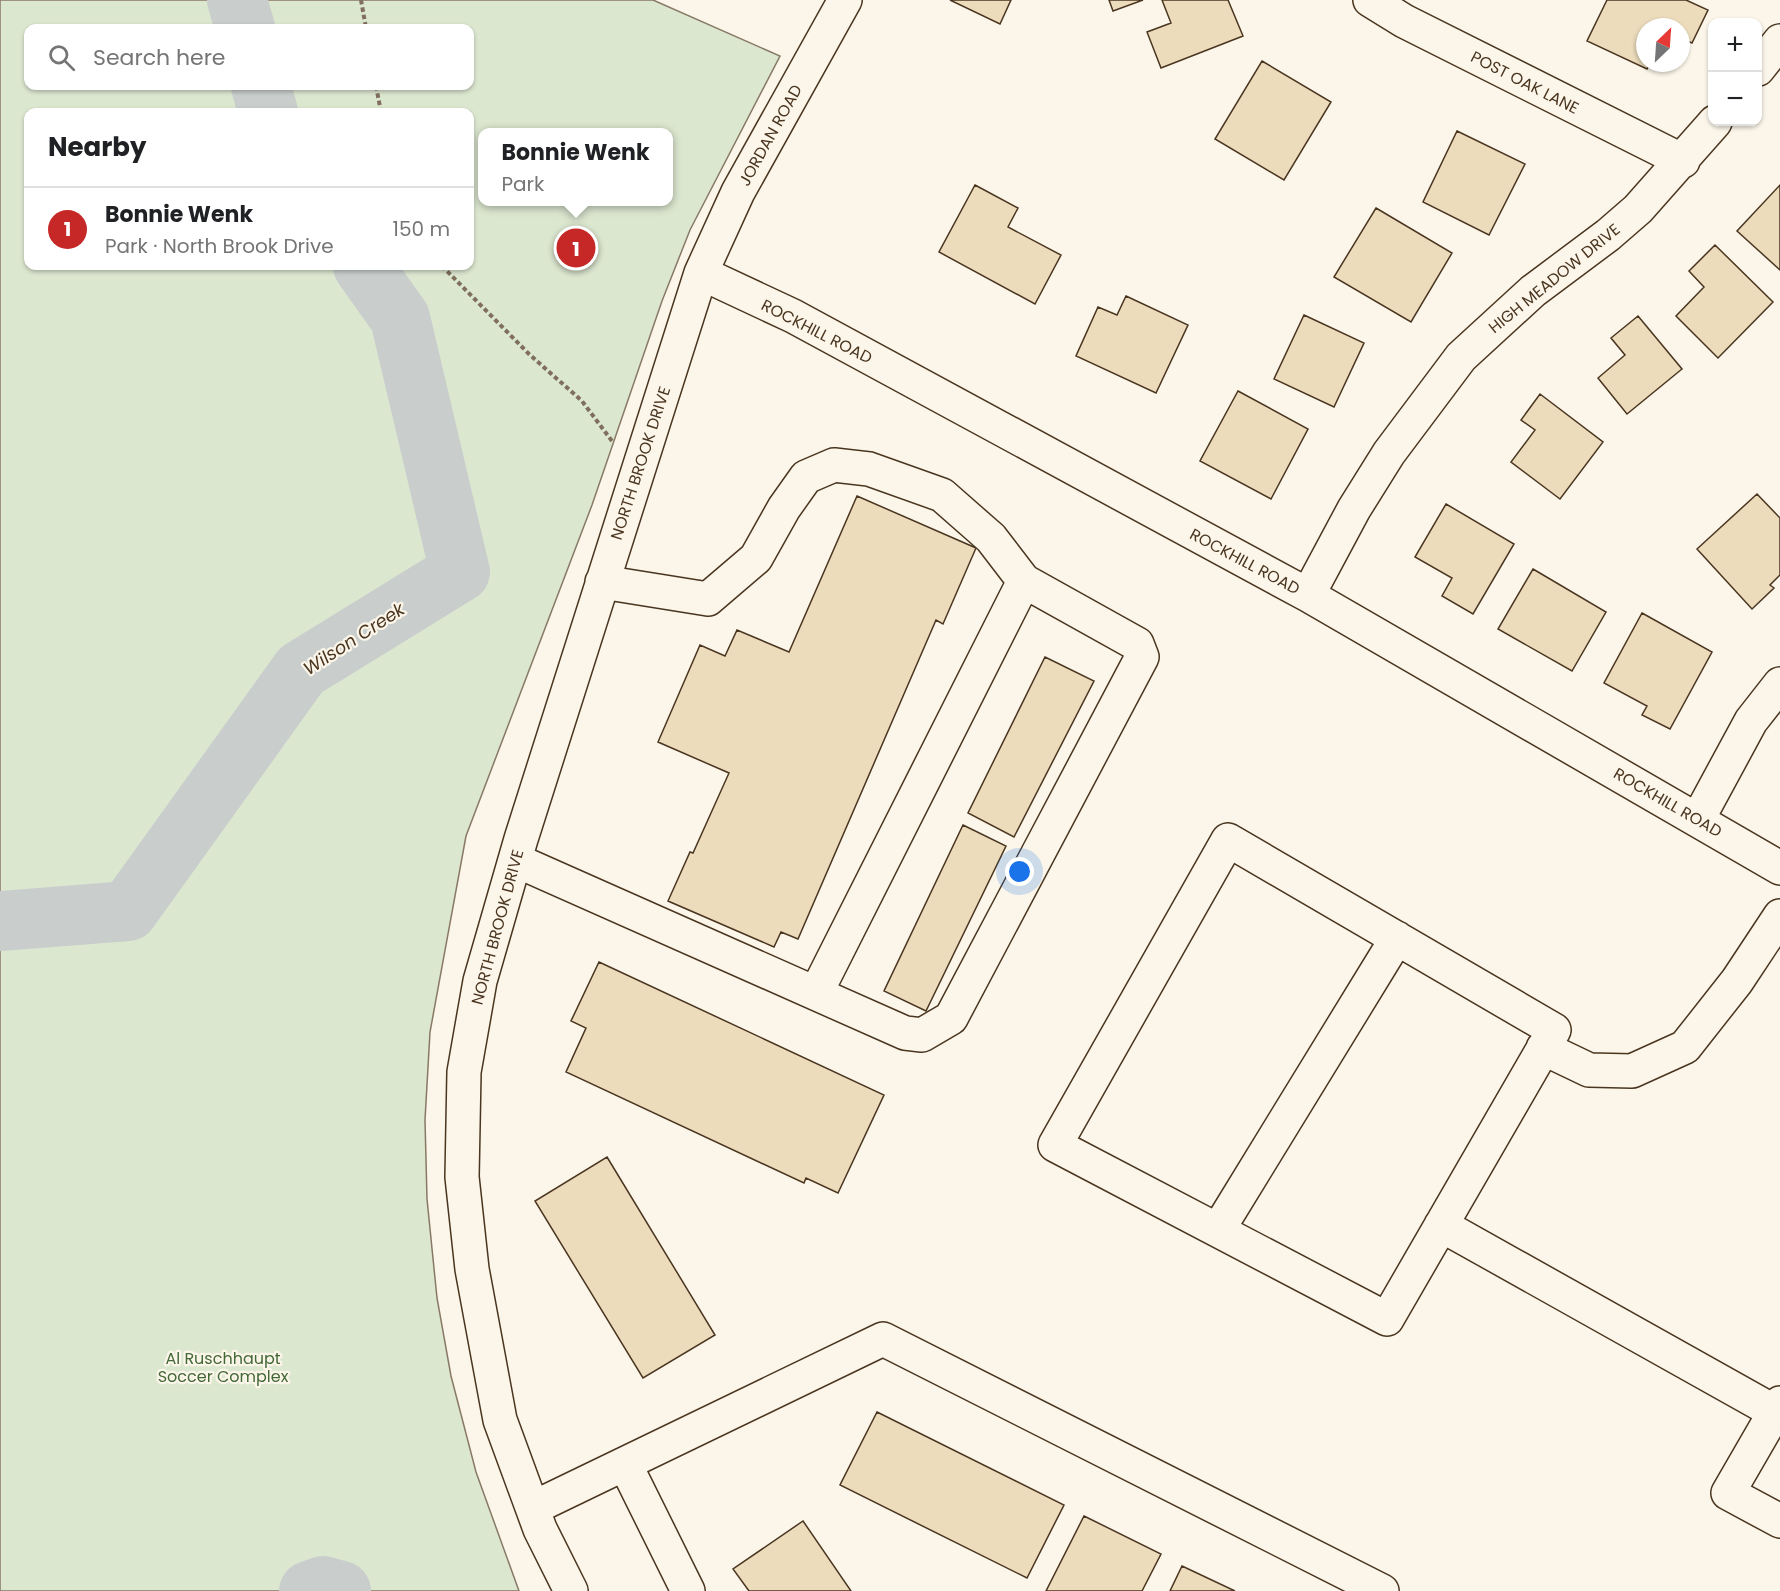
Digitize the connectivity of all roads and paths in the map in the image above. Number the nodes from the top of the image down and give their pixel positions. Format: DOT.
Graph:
graph roads {
  1 [pos="361,0"];
  2 [pos="845,0"];
  3 [pos="1370,0"];
  4 [pos="365,24"];
  5 [pos="1780,41"];
  6 [pos="1762,64"];
  7 [pos="377,90"];
  8 [pos="380,108"];
  9 [pos="1712,126"];
  10 [pos="1683,161"];
  11 [pos="700,273"];
  12 [pos="1024,581"];
  13 [pos="602,582"];
  14 [pos="1308,595"];
  15 [pos="1780,684"];
  16 [pos="1698,819"];
  17 [pos="515,860"];
  18 [pos="1780,868"];
  19 [pos="1780,916"];
  20 [pos="1397,938"];
  21 [pos="816,993"];
  22 [pos="1543,1048"];
  23 [pos="1441,1225"];
  24 [pos="1218,1230"];
  25 [pos="1777,1407"];
  26 [pos="625,1464"];
  27 [pos="533,1508"];
  28 [pos="1780,1521"];
  29 [pos="571,1591"];
  30 [pos="688,1591"];
  31 [pos="1382,1591"];
  1 -- 4 [label="path"];
  2 -- 11 [label="street, JORDAN ROAD"];
  3 -- 10 [label="street, POST OAK LANE"];
  5 -- 6 [label="street"];
  7 -- 8 [label="path"];
  9 -- 10 [label="street, HIGH MEADOW DRIVE"];
  10 -- 14 [label="street, HIGH MEADOW DRIVE"];
  11 -- 13 [label="street, NORTH BROOK DRIVE"];
  11 -- 14 [label="street, ROCKHILL ROAD"];
  12 -- 13 [label="street"];
  12 -- 21 [label="street"];
  12 -- 21 [label="street"];
  13 -- 17 [label="street, NORTH BROOK DRIVE"];
  14 -- 16 [label="street, ROCKHILL ROAD"];
  15 -- 16 [label="street"];
  16 -- 18 [label="street, ROCKHILL ROAD"];
  17 -- 21 [label="street"];
  17 -- 27 [label="street, NORTH BROOK DRIVE"];
  19 -- 22 [label="street"];
  20 -- 22 [label="street"];
  20 -- 24 [label="street"];
  20 -- 24 [label="street"];
  22 -- 23 [label="street"];
  23 -- 24 [label="street"];
  23 -- 25 [label="street"];
  25 -- 28 [label="street"];
  26 -- 27 [label="street"];
  26 -- 30 [label="street"];
  26 -- 31 [label="street"];
  27 -- 29 [label="street, NORTH BROOK DRIVE"];
}
